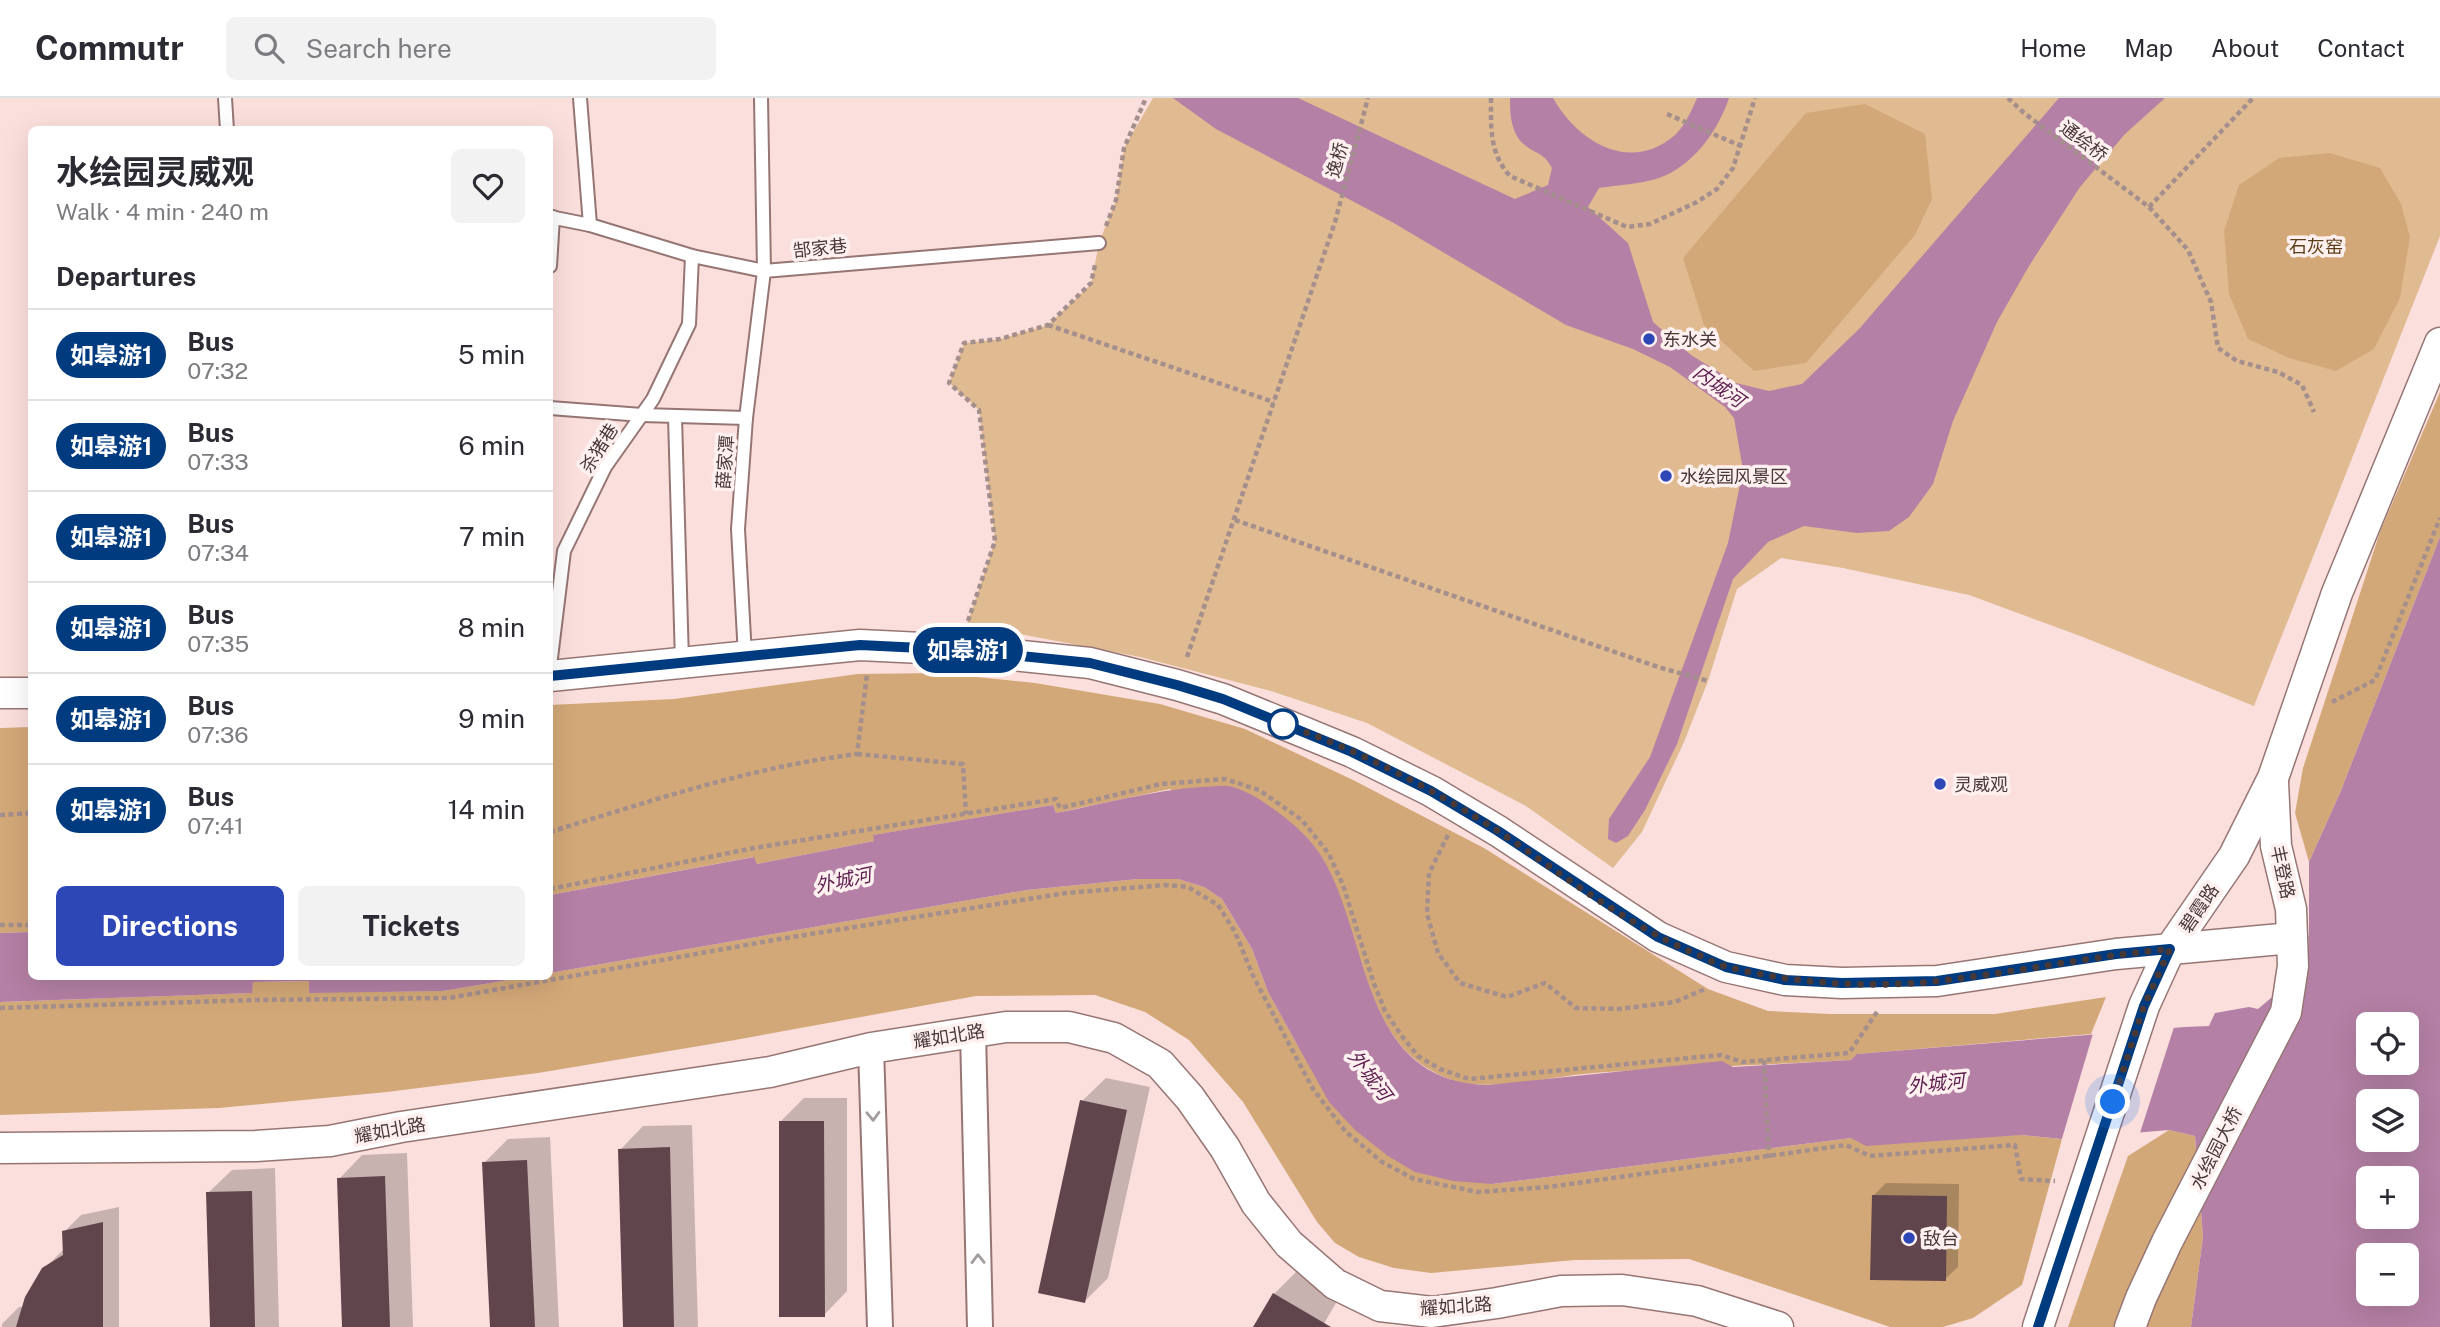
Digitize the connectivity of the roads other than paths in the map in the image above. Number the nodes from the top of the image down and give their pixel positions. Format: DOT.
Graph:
graph roads {
  1 [pos="225,98"];
  2 [pos="580,98"];
  3 [pos="761,98"];
  4 [pos="228,126"];
  5 [pos="553,217"];
  6 [pos="590,225"];
  7 [pos="1100,243"];
  8 [pos="692,256"];
  9 [pos="764,271"];
  10 [pos="2440,343"];
  11 [pos="553,408"];
  12 [pos="642,415"];
  13 [pos="675,416"];
  14 [pos="746,418"];
  15 [pos="553,641"];
  16 [pos="745,656"];
  17 [pos="682,661"];
  18 [pos="553,676"];
  19 [pos="28,693"];
  20 [pos="0,694"];
  21 [pos="2273,778"];
  22 [pos="2170,949"];
  23 [pos="2292,952"];
  24 [pos="973,1032"];
  25 [pos="871,1048"];
  26 [pos="0,1148"];
  27 [pos="880,1327"];
  28 [pos="980,1327"];
  29 [pos="1778,1327"];
  30 [pos="2038,1327"];
  31 [pos="2130,1327"];
  1 -- 4 [label="lane"];
  2 -- 6 [label="lane"];
  3 -- 9 [label="lane, 薛家潭"];
  5 -- 6 [label="lane, 郜家巷"];
  6 -- 8 [label="lane, 郜家巷"];
  7 -- 9 [label="lane, 郜家巷"];
  8 -- 9 [label="lane, 郜家巷"];
  8 -- 12 [label="lane, 杀猪巷"];
  9 -- 14 [label="lane, 薛家潭"];
  10 -- 21 [label="street, 碧霞路"];
  11 -- 12 [label="lane"];
  12 -- 13 [label="lane"];
  12 -- 15 [label="lane, 杀猪巷"];
  13 -- 14 [label="lane"];
  13 -- 17 [label="lane"];
  14 -- 16 [label="lane, 薛家潭"];
  16 -- 17 [label="street, 碧霞路"];
  16 -- 22 [label="street, 碧霞路"];
  17 -- 18 [label="street, 碧霞路"];
  19 -- 20 [label="street"];
  21 -- 22 [label="street, 碧霞路"];
  21 -- 23 [label="street, 丰登路"];
  22 -- 23 [label="street"];
  22 -- 30 [label="street"];
  23 -- 31 [label="street, 水绘园大桥"];
  24 -- 25 [label="street, 耀如北路"];
  28 -- 24 [label="street, one-way"];
  24 -- 29 [label="street, 耀如北路"];
  25 -- 26 [label="street, 耀如北路"];
  25 -- 27 [label="street, one-way"];
}
